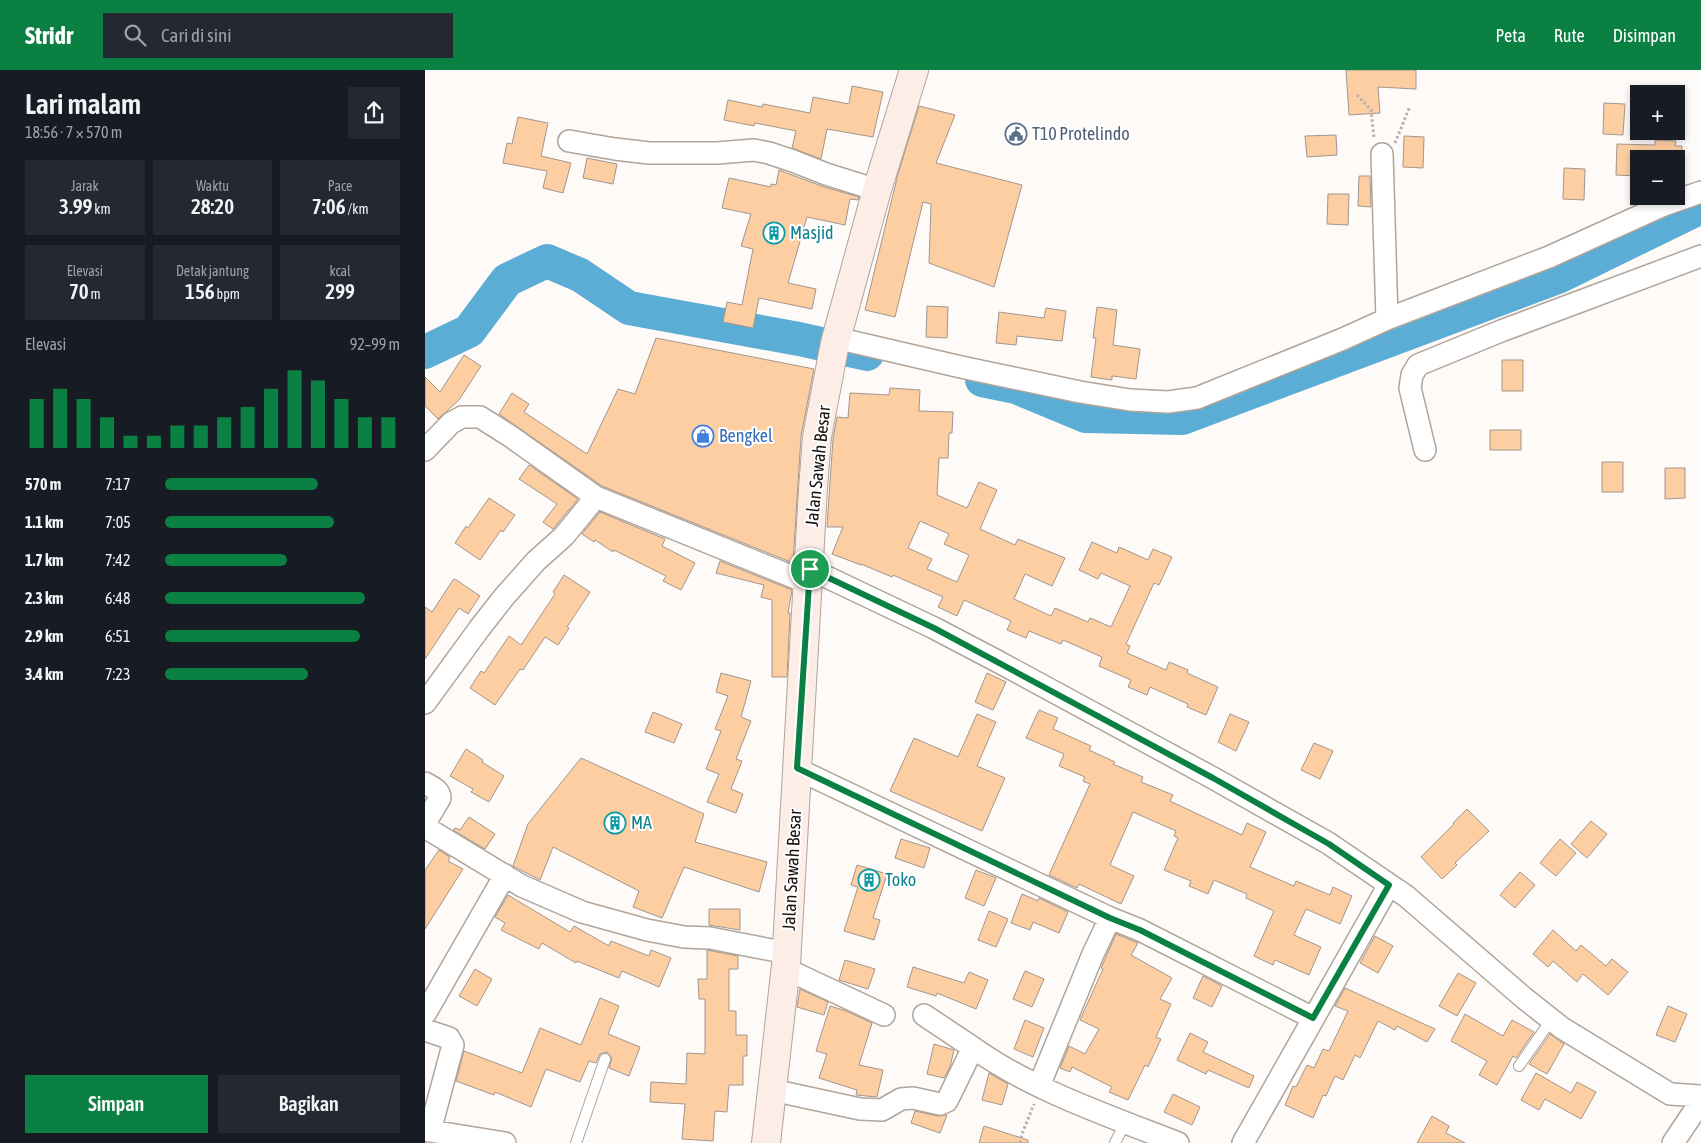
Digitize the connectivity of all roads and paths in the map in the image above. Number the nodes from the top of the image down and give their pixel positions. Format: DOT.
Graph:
graph roads {
  1 [pos="914,70"];
  2 [pos="1357,94"];
  3 [pos="1410,106"];
  4 [pos="569,141"];
  5 [pos="1382,154"];
  6 [pos="877,190"];
  7 [pos="1701,192"];
  8 [pos="1701,256"];
  9 [pos="1387,319"];
  10 [pos="835,340"];
  11 [pos="425,450"];
  12 [pos="1425,450"];
  13 [pos="596,497"];
  14 [pos="809,576"];
  15 [pos="425,704"];
  16 [pos="797,768"];
  17 [pos="425,784"];
  18 [pos="505,875"];
  19 [pos="1389,885"];
  20 [pos="1110,918"];
  21 [pos="786,961"];
  22 [pos="425,1014"];
  23 [pos="884,1015"];
  24 [pos="924,1015"];
  25 [pos="1313,1018"];
  26 [pos="1551,1020"];
  27 [pos="425,1030"];
  28 [pos="971,1047"];
  29 [pos="605,1059"];
  30 [pos="1519,1066"];
  31 [pos="772,1090"];
  32 [pos="1038,1091"];
  33 [pos="1701,1096"];
  34 [pos="1701,1101"];
  35 [pos="1125,1122"];
  36 [pos="428,1130"];
  37 [pos="505,1143"];
  38 [pos="576,1143"];
  39 [pos="766,1143"];
  40 [pos="1020,1143"];
  41 [pos="1115,1143"];
  42 [pos="1178,1143"];
  43 [pos="1243,1143"];
  44 [pos="1673,1143"];
  1 -- 6 [label="main road, Jalan Sawah Besar"];
  2 -- 5 [label="path"];
  3 -- 5 [label="path"];
  4 -- 6 [label="street"];
  5 -- 9 [label="street"];
  6 -- 10 [label="main road, Jalan Sawah Besar"];
  7 -- 9 [label="street"];
  8 -- 12 [label="street"];
  9 -- 10 [label="street"];
  10 -- 14 [label="main road, Jalan Sawah Besar"];
  11 -- 13 [label="street"];
  13 -- 14 [label="street"];
  13 -- 15 [label="street"];
  14 -- 16 [label="main road, Jalan Sawah Besar"];
  14 -- 19 [label="street"];
  16 -- 20 [label="street"];
  16 -- 21 [label="main road, Jalan Sawah Besar"];
  17 -- 18 [label="street"];
  18 -- 21 [label="street"];
  18 -- 22 [label="street"];
  19 -- 25 [label="street"];
  19 -- 26 [label="street"];
  20 -- 25 [label="street"];
  20 -- 32 [label="street"];
  21 -- 23 [label="street"];
  21 -- 31 [label="main road, Jalan Sawah Besar"];
  24 -- 28 [label="street"];
  25 -- 43 [label="street"];
  26 -- 30 [label="lane"];
  26 -- 33 [label="street"];
  27 -- 36 [label="street"];
  28 -- 31 [label="street"];
  28 -- 32 [label="street"];
  29 -- 38 [label="lane"];
  31 -- 39 [label="main road, Jalan Sawah Besar"];
  32 -- 35 [label="street"];
  32 -- 40 [label="path"];
  34 -- 44 [label="street"];
  35 -- 41 [label="lane"];
  35 -- 42 [label="street"];
  36 -- 37 [label="street"];
}
